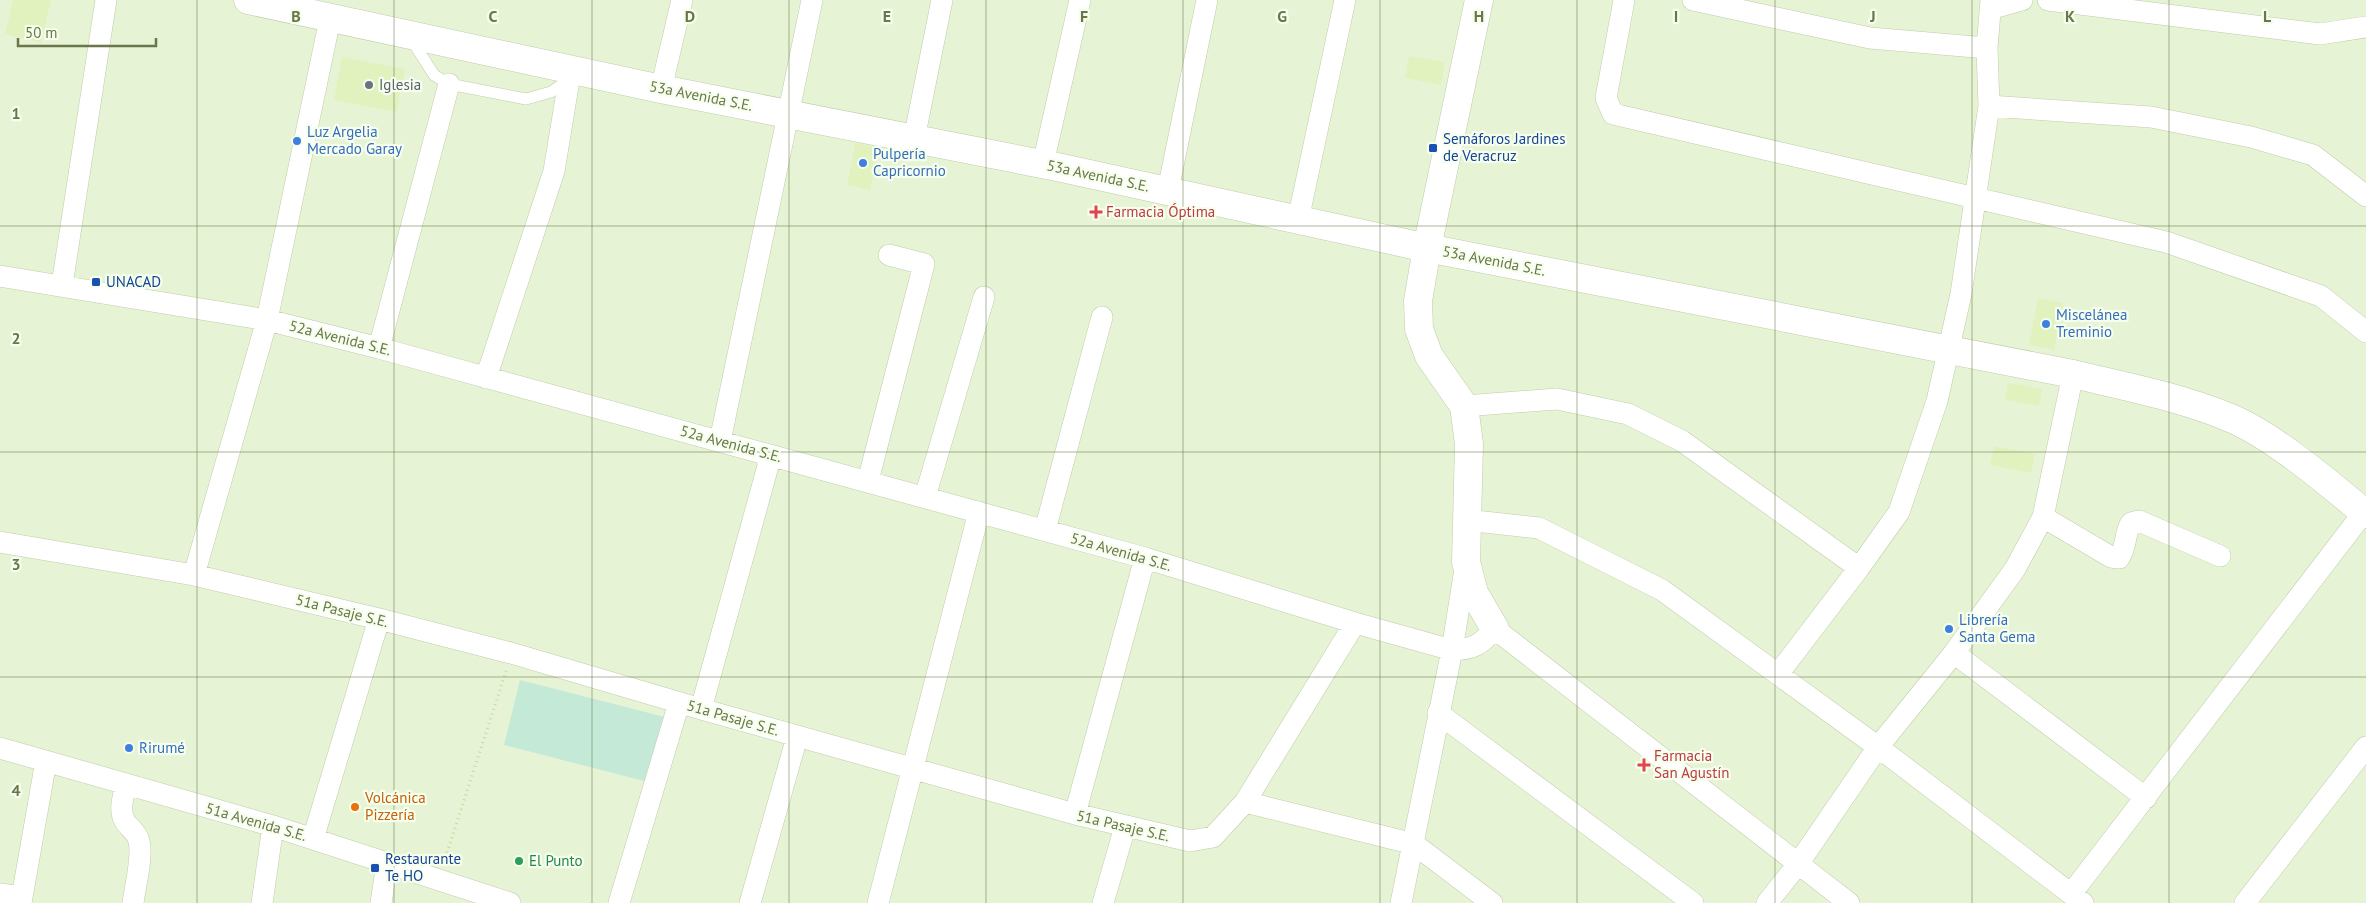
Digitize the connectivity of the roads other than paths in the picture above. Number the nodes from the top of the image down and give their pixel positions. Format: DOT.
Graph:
graph roads {
  1 [pos="106,0"];
  2 [pos="248,0"];
  3 [pos="682,0"];
  4 [pos="812,0"];
  5 [pos="942,0"];
  6 [pos="1080,0"];
  7 [pos="1207,0"];
  8 [pos="1345,0"];
  9 [pos="1479,0"];
  10 [pos="1624,0"];
  11 [pos="1693,0"];
  12 [pos="2022,0"];
  13 [pos="2048,0"];
  14 [pos="1990,4"];
  15 [pos="330,19"];
  16 [pos="2366,27"];
  17 [pos="408,35"];
  18 [pos="1987,48"];
  19 [pos="573,75"];
  20 [pos="449,84"];
  21 [pos="661,89"];
  22 [pos="1990,106"];
  23 [pos="788,114"];
  24 [pos="914,139"];
  25 [pos="1043,164"];
  26 [pos="1168,190"];
  27 [pos="2366,196"];
  28 [pos="1974,199"];
  29 [pos="1298,220"];
  30 [pos="1427,248"];
  31 [pos="889,255"];
  32 [pos="0,276"];
  33 [pos="62,286"];
  34 [pos="984,298"];
  35 [pos="1102,317"];
  36 [pos="267,320"];
  37 [pos="2366,332"];
  38 [pos="379,348"];
  39 [pos="1949,350"];
  40 [pos="2073,374"];
  41 [pos="486,378"];
  42 [pos="1464,406"];
  43 [pos="720,441"];
  44 [pos="771,455"];
  45 [pos="868,482"];
  46 [pos="925,497"];
  47 [pos="979,512"];
  48 [pos="2365,513"];
  49 [pos="2044,517"];
  50 [pos="1466,520"];
  51 [pos="1045,530"];
  52 [pos="0,542"];
  53 [pos="2220,556"];
  54 [pos="1145,558"];
  55 [pos="1466,562"];
  56 [pos="1859,568"];
  57 [pos="194,575"];
  58 [pos="379,619"];
  59 [pos="1355,624"];
  60 [pos="1495,629"];
  61 [pos="1452,650"];
  62 [pos="1954,653"];
  63 [pos="1778,674"];
  64 [pos="678,703"];
  65 [pos="701,709"];
  66 [pos="1438,713"];
  67 [pos="796,737"];
  68 [pos="1878,747"];
  69 [pos="2366,747"];
  70 [pos="0,748"];
  71 [pos="46,761"];
  72 [pos="914,770"];
  73 [pos="126,785"];
  74 [pos="2146,798"];
  75 [pos="1245,802"];
  76 [pos="1075,814"];
  77 [pos="273,826"];
  78 [pos="1125,827"];
  79 [pos="313,839"];
  80 [pos="1414,844"];
  81 [pos="387,863"];
  82 [pos="1798,864"];
  83 [pos="0,894"];
  84 [pos="2077,899"];
  85 [pos="22,900"];
  86 [pos="133,903"];
  87 [pos="262,903"];
  88 [pos="381,903"];
  89 [pos="510,903"];
  90 [pos="619,903"];
  91 [pos="750,903"];
  92 [pos="878,903"];
  93 [pos="1103,903"];
  94 [pos="1401,903"];
  95 [pos="1492,903"];
  96 [pos="1693,903"];
  97 [pos="1767,903"];
  98 [pos="1849,903"];
  99 [pos="2245,903"];
  1 -- 33 [label="street"];
  2 -- 15 [label="street, 53a Avenida S.E."];
  3 -- 21 [label="street"];
  4 -- 23 [label="street"];
  5 -- 24 [label="street"];
  6 -- 25 [label="street"];
  7 -- 26 [label="street"];
  8 -- 29 [label="street"];
  9 -- 30 [label="street"];
  10 -- 28 [label="street"];
  11 -- 18 [label="street"];
  12 -- 14 [label="street"];
  13 -- 16 [label="street"];
  14 -- 18 [label="street"];
  15 -- 17 [label="street, 53a Avenida S.E."];
  15 -- 36 [label="street"];
  17 -- 19 [label="street, 53a Avenida S.E."];
  17 -- 20 [label="lane"];
  18 -- 22 [label="street"];
  19 -- 20 [label="lane"];
  19 -- 21 [label="street, 53a Avenida S.E."];
  19 -- 41 [label="street"];
  20 -- 38 [label="street"];
  21 -- 23 [label="street, 53a Avenida S.E."];
  22 -- 27 [label="street"];
  22 -- 28 [label="street"];
  23 -- 24 [label="street, 53a Avenida S.E."];
  23 -- 43 [label="street"];
  24 -- 25 [label="street, 53a Avenida S.E."];
  25 -- 26 [label="street, 53a Avenida S.E."];
  26 -- 29 [label="street, 53a Avenida S.E."];
  28 -- 37 [label="street"];
  28 -- 39 [label="street"];
  29 -- 30 [label="street, 53a Avenida S.E."];
  30 -- 39 [label="street, 53a Avenida S.E."];
  30 -- 42 [label="street"];
  31 -- 45 [label="street"];
  32 -- 33 [label="street, 52a Avenida S.E."];
  33 -- 36 [label="street, 52a Avenida S.E."];
  34 -- 46 [label="street"];
  35 -- 51 [label="street"];
  36 -- 38 [label="street, 52a Avenida S.E."];
  36 -- 57 [label="street"];
  38 -- 41 [label="street, 52a Avenida S.E."];
  39 -- 40 [label="street, 53a Avenida S.E."];
  39 -- 56 [label="street"];
  40 -- 48 [label="street, 53a Avenida S.E."];
  40 -- 49 [label="street"];
  41 -- 43 [label="street, 52a Avenida S.E."];
  42 -- 50 [label="street"];
  42 -- 56 [label="street"];
  43 -- 44 [label="street, 52a Avenida S.E."];
  44 -- 45 [label="street, 52a Avenida S.E."];
  44 -- 65 [label="street"];
  45 -- 46 [label="street, 52a Avenida S.E."];
  46 -- 47 [label="street, 52a Avenida S.E."];
  47 -- 51 [label="street, 52a Avenida S.E."];
  47 -- 72 [label="street"];
  48 -- 74 [label="street"];
  49 -- 53 [label="street"];
  49 -- 62 [label="street"];
  50 -- 55 [label="street"];
  50 -- 63 [label="street"];
  51 -- 54 [label="street, 52a Avenida S.E."];
  52 -- 57 [label="street, 51a Pasaje S.E."];
  54 -- 59 [label="street, 52a Avenida S.E."];
  54 -- 76 [label="street"];
  55 -- 60 [label="street"];
  55 -- 61 [label="street"];
  56 -- 63 [label="street"];
  57 -- 58 [label="street, 51a Pasaje S.E."];
  58 -- 64 [label="street, 51a Pasaje S.E."];
  58 -- 79 [label="street"];
  59 -- 61 [label="street, 52a Avenida S.E."];
  59 -- 75 [label="street, 51a Pasaje S.E."];
  60 -- 61 [label="street"];
  60 -- 82 [label="street"];
  61 -- 66 [label="street"];
  62 -- 68 [label="street"];
  62 -- 74 [label="street"];
  63 -- 68 [label="street"];
  64 -- 65 [label="street, 51a Pasaje S.E."];
  64 -- 90 [label="street"];
  65 -- 67 [label="street, 51a Pasaje S.E."];
  66 -- 80 [label="street"];
  66 -- 96 [label="street"];
  67 -- 72 [label="street, 51a Pasaje S.E."];
  67 -- 91 [label="street"];
  68 -- 82 [label="street"];
  68 -- 84 [label="street"];
  69 -- 99 [label="street"];
  70 -- 71 [label="street, 51a Avenida S.E."];
  71 -- 73 [label="street, 51a Avenida S.E."];
  71 -- 85 [label="street"];
  72 -- 76 [label="street, 51a Pasaje S.E."];
  72 -- 92 [label="street"];
  73 -- 77 [label="street, 51a Avenida S.E."];
  73 -- 86 [label="street"];
  74 -- 84 [label="street"];
  75 -- 78 [label="street, 51a Pasaje S.E."];
  75 -- 80 [label="street"];
  76 -- 78 [label="street, 51a Pasaje S.E."];
  77 -- 79 [label="street, 51a Avenida S.E."];
  77 -- 87 [label="street"];
  78 -- 93 [label="street"];
  79 -- 81 [label="street, 51a Avenida S.E."];
  80 -- 94 [label="street"];
  80 -- 95 [label="street"];
  81 -- 88 [label="street"];
  81 -- 89 [label="street, 51a Avenida S.E."];
  82 -- 97 [label="street"];
  82 -- 98 [label="street"];
  83 -- 85 [label="street"];
}
